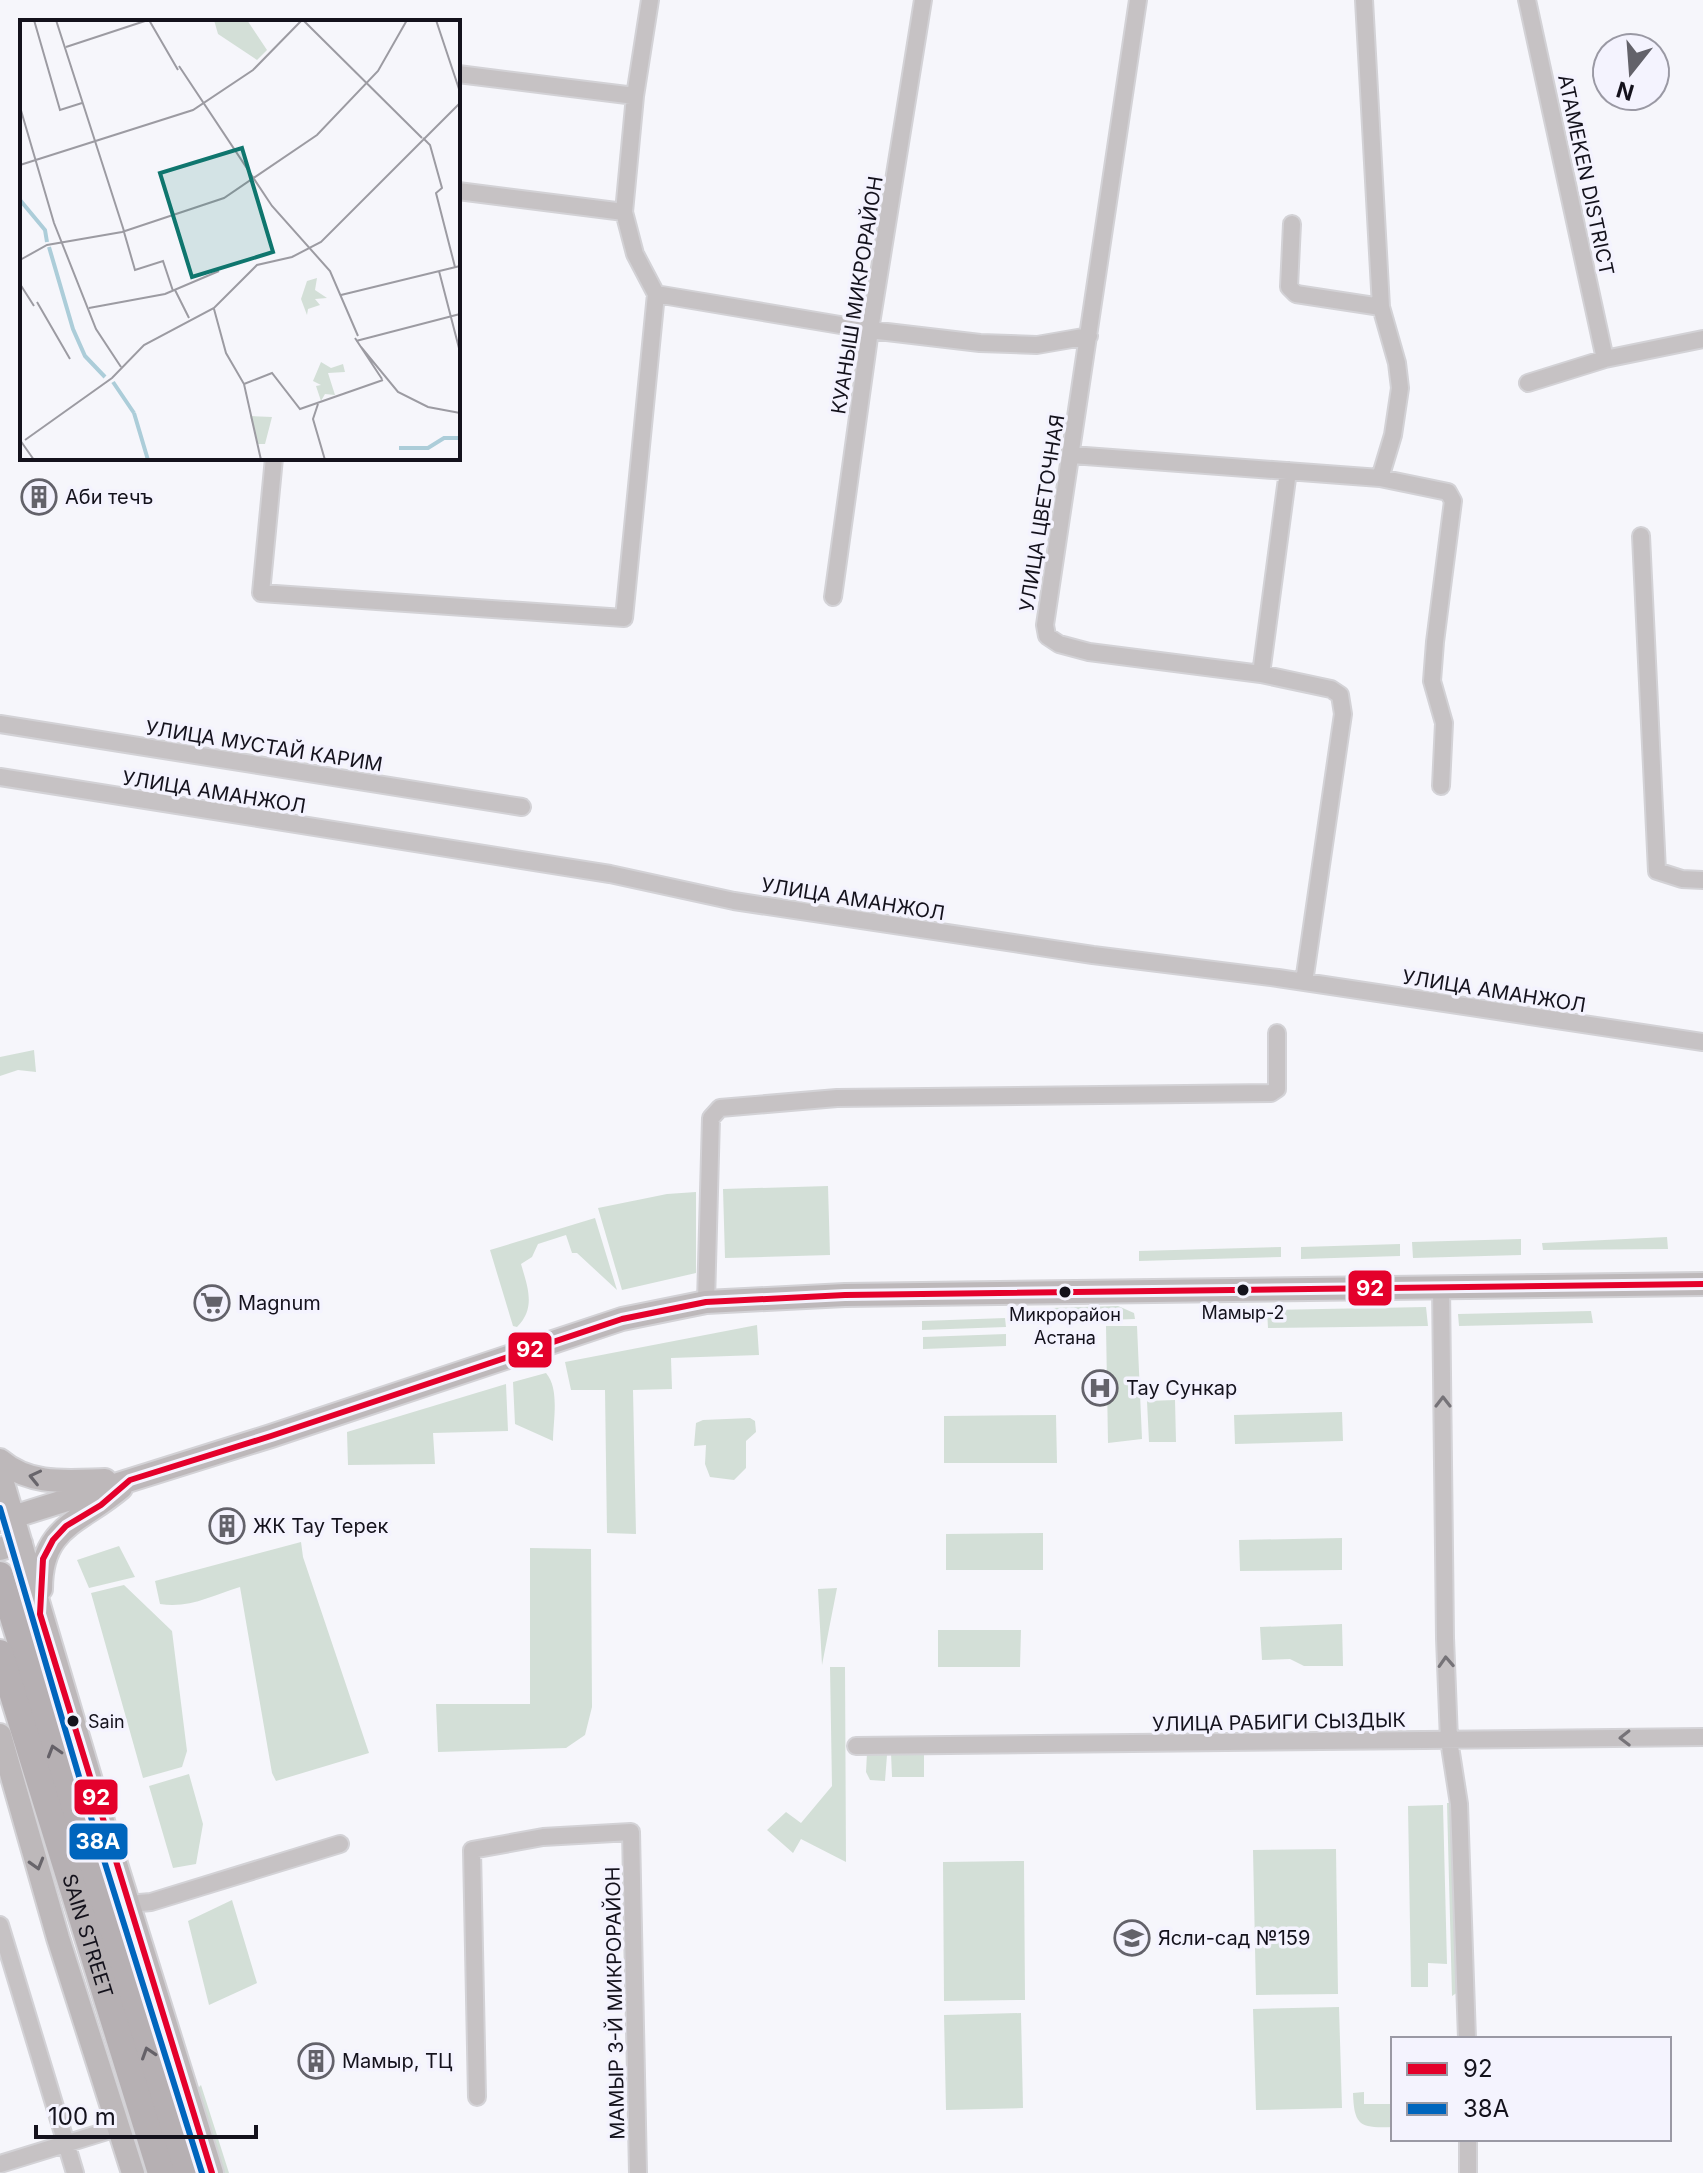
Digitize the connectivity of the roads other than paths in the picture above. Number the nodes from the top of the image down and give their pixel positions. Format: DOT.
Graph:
graph roads {
  1 [pos="650,0"];
  2 [pos="923,0"];
  3 [pos="1138,0"];
  4 [pos="1364,0"];
  5 [pos="1527,0"];
  6 [pos="460,74"];
  7 [pos="635,96"];
  8 [pos="460,191"];
  9 [pos="624,212"];
  10 [pos="1292,224"];
  11 [pos="656,294"];
  12 [pos="1381,307"];
  13 [pos="870,330"];
  14 [pos="1089,336"];
  15 [pos="1703,339"];
  16 [pos="1605,359"];
  17 [pos="1528,383"];
  18 [pos="1072,455"];
  19 [pos="274,460"];
  20 [pos="1288,471"];
  21 [pos="1380,478"];
  22 [pos="1641,536"];
  23 [pos="833,597"];
  24 [pos="1261,674"];
  25 [pos="0,724"];
  26 [pos="0,777"];
  27 [pos="1441,786"];
  28 [pos="522,807"];
  29 [pos="1703,880"];
  30 [pos="1304,982"];
  31 [pos="1277,1033"];
  32 [pos="1703,1042"];
  33 [pos="1703,1284"];
  34 [pos="1441,1286"];
  35 [pos="706,1302"];
  36 [pos="1,1475"];
  37 [pos="130,1480"];
  38 [pos="6,1519"];
  39 [pos="11,1546"];
  40 [pos="0,1575"];
  41 [pos="40,1614"];
  42 [pos="0,1653"];
  43 [pos="0,1735"];
  44 [pos="1703,1737"];
  45 [pos="1449,1740"];
  46 [pos="856,1746"];
  47 [pos="340,1844"];
  48 [pos="128,1904"];
  49 [pos="0,1925"];
  50 [pos="1467,2037"];
  51 [pos="477,2097"];
  52 [pos="120,2127"];
  53 [pos="1468,2141"];
  54 [pos="65,2144"];
  55 [pos="0,2164"];
  56 [pos="157,2166"];
  57 [pos="75,2173"];
  58 [pos="133,2173"];
  59 [pos="186,2173"];
  60 [pos="212,2173"];
  61 [pos="638,2173"];
  62 [pos="1468,2173"];
  1 -- 7 [label="street"];
  2 -- 13 [label="street, КУАНЫШ МИКРОРАЙОН"];
  3 -- 14 [label="street, УЛИЦА ЦВЕТОЧНАЯ"];
  4 -- 12 [label="street"];
  5 -- 16 [label="street, ATAMEKEN DISTRICT"];
  6 -- 7 [label="street"];
  7 -- 9 [label="street"];
  8 -- 9 [label="street"];
  9 -- 11 [label="street"];
  10 -- 12 [label="street"];
  11 -- 13 [label="street"];
  11 -- 19 [label="street"];
  12 -- 21 [label="street"];
  13 -- 14 [label="street"];
  13 -- 23 [label="street, КУАНЫШ МИКРОРАЙОН"];
  14 -- 18 [label="street, УЛИЦА ЦВЕТОЧНАЯ"];
  15 -- 16 [label="street"];
  16 -- 17 [label="street"];
  18 -- 20 [label="street"];
  18 -- 24 [label="street, УЛИЦА ЦВЕТОЧНАЯ"];
  20 -- 21 [label="street"];
  20 -- 24 [label="street"];
  21 -- 27 [label="street"];
  22 -- 29 [label="street"];
  24 -- 30 [label="street, УЛИЦА ЦВЕТОЧНАЯ"];
  25 -- 28 [label="street, УЛИЦА МУСТАЙ КАРИМ"];
  26 -- 30 [label="street, УЛИЦА АМАНЖОЛ"];
  30 -- 32 [label="street, УЛИЦА АМАНЖОЛ"];
  31 -- 35 [label="street"];
  33 -- 34 [label="main road"];
  34 -- 35 [label="main road"];
  45 -- 34 [label="street, one-way"];
  35 -- 37 [label="main road"];
  37 -- 36 [label="main road, one-way"];
  36 -- 38 [label="main road"];
  37 -- 38 [label="main road"];
  37 -- 41 [label="main road"];
  38 -- 39 [label="main road"];
  39 -- 41 [label="main road"];
  59 -- 40 [label="main road, SAIN STREET, one-way"];
  41 -- 48 [label="main road"];
  42 -- 56 [label="main road, SAIN STREET"];
  43 -- 52 [label="main road, SAIN STREET, one-way"];
  44 -- 45 [label="street, УЛИЦА РАБИГИ СЫЗДЫК, one-way"];
  45 -- 46 [label="street, УЛИЦА РАБИГИ СЫЗДЫК"];
  45 -- 50 [label="street"];
  47 -- 48 [label="street"];
  48 -- 60 [label="main road"];
  49 -- 54 [label="street"];
  51 -- 61 [label="street, МАМЫР 3-Й МИКРОРАЙОН"];
  52 -- 54 [label="street"];
  52 -- 58 [label="main road, SAIN STREET"];
  53 -- 62 [label="street"];
  54 -- 55 [label="street"];
  54 -- 57 [label="street"];
}
